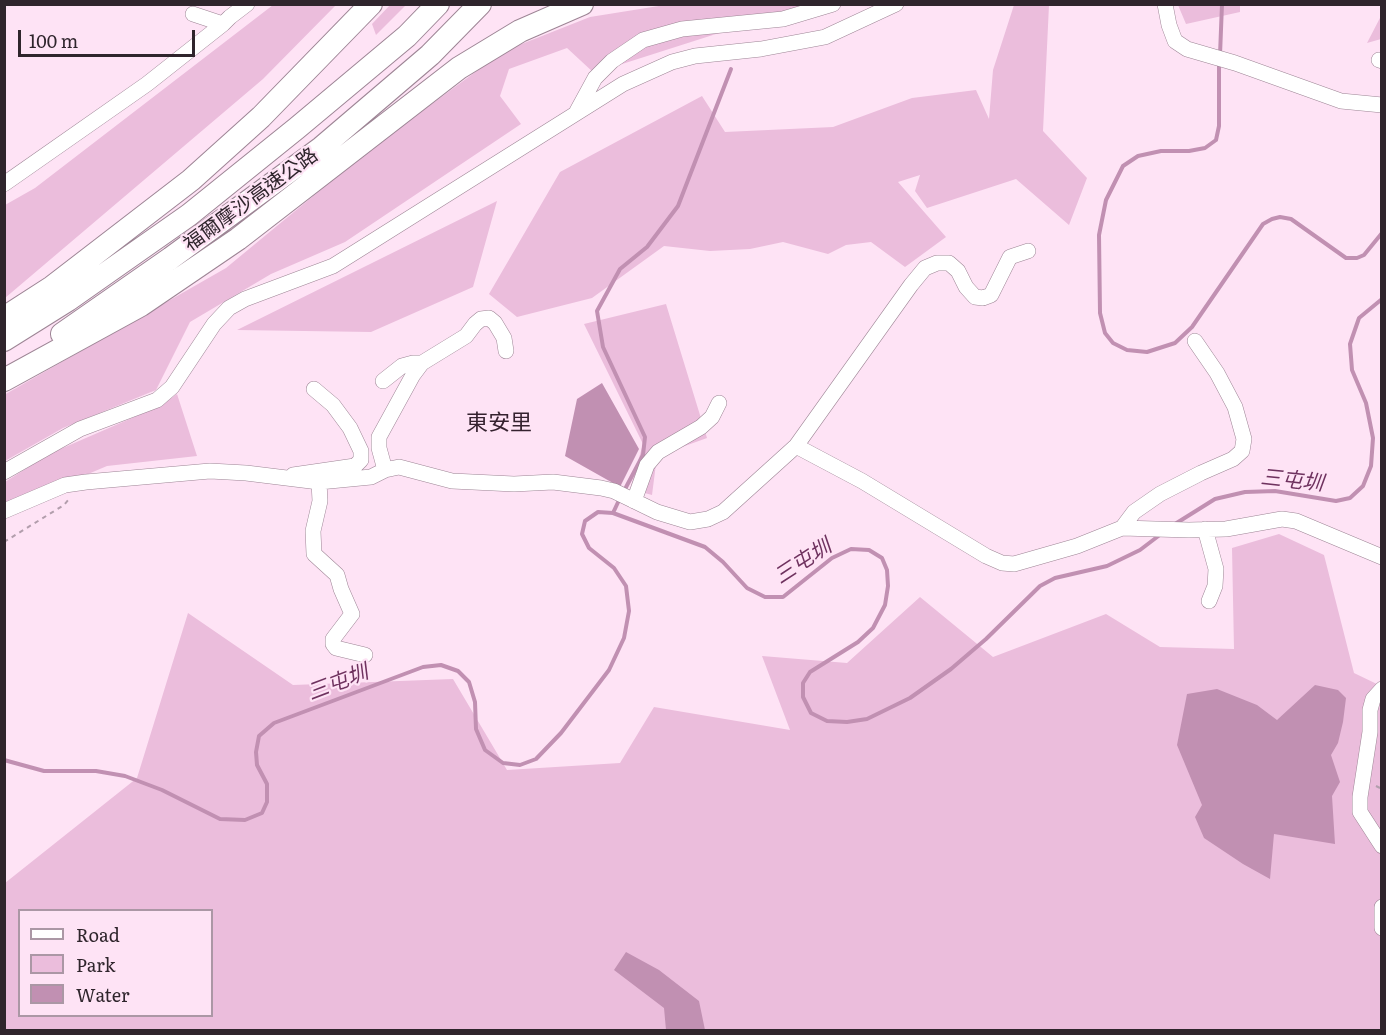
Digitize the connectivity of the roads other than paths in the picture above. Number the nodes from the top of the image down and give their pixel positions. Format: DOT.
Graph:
graph roads {
  1 [pos="247,4"];
  2 [pos="371,4"];
  3 [pos="438,4"];
  4 [pos="480,4"];
  5 [pos="582,4"];
  6 [pos="833,4"];
  7 [pos="896,4"];
  8 [pos="1166,4"];
  9 [pos="193,14"];
  10 [pos="223,24"];
  11 [pos="1382,105"];
  12 [pos="577,111"];
  13 [pos="4,184"];
  14 [pos="1028,251"];
  15 [pos="4,318"];
  16 [pos="4,340"];
  17 [pos="1195,341"];
  18 [pos="506,351"];
  19 [pos="422,363"];
  20 [pos="4,374"];
  21 [pos="4,380"];
  22 [pos="383,381"];
  23 [pos="314,389"];
  24 [pos="719,403"];
  25 [pos="796,446"];
  26 [pos="385,470"];
  27 [pos="4,472"];
  28 [pos="279,478"];
  29 [pos="319,483"];
  30 [pos="634,501"];
  31 [pos="4,511"];
  32 [pos="1122,528"];
  33 [pos="1206,529"];
  34 [pos="1382,557"];
  35 [pos="1209,601"];
  36 [pos="365,655"];
  37 [pos="1382,689"];
  38 [pos="1382,846"];
  39 [pos="1382,907"];
  40 [pos="1382,928"];
  1 -- 10 [label="street"];
  2 -- 15 [label="highway"];
  3 -- 16 [label="highway, 福爾摩沙高速公路"];
  4 -- 20 [label="highway, 福爾摩沙高速公路"];
  5 -- 21 [label="highway"];
  6 -- 12 [label="street"];
  7 -- 12 [label="street"];
  8 -- 11 [label="street"];
  9 -- 10 [label="street"];
  10 -- 13 [label="street"];
  12 -- 27 [label="street"];
  14 -- 25 [label="street"];
  17 -- 32 [label="street"];
  18 -- 19 [label="street"];
  19 -- 22 [label="street"];
  19 -- 26 [label="street"];
  23 -- 28 [label="street"];
  24 -- 30 [label="street"];
  25 -- 30 [label="street"];
  25 -- 32 [label="street"];
  26 -- 29 [label="street"];
  26 -- 30 [label="street"];
  28 -- 29 [label="street"];
  28 -- 31 [label="street"];
  29 -- 36 [label="street"];
  32 -- 33 [label="street"];
  33 -- 34 [label="street"];
  33 -- 35 [label="street"];
  37 -- 38 [label="street"];
  39 -- 40 [label="street"];
}
